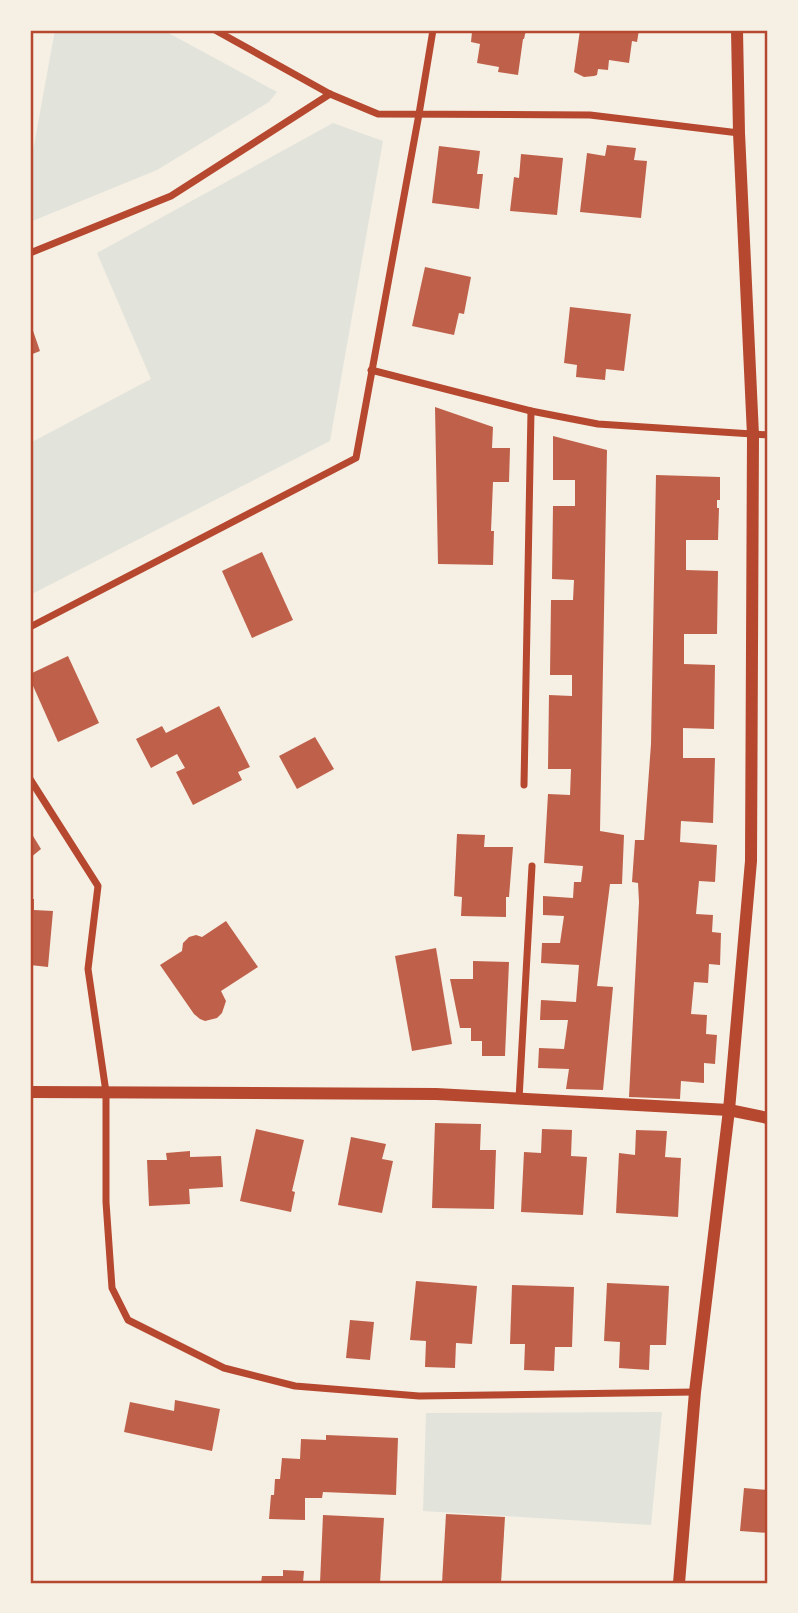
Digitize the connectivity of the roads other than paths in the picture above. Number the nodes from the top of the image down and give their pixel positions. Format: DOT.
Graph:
graph roads {
  1 [pos="215,30"];
  2 [pos="433,30"];
  3 [pos="737,30"];
  4 [pos="330,94"];
  5 [pos="419,114"];
  6 [pos="739,133"];
  7 [pos="30,253"];
  8 [pos="371,370"];
  9 [pos="531,411"];
  10 [pos="753,435"];
  11 [pos="768,435"];
  12 [pos="30,627"];
  13 [pos="30,779"];
  14 [pos="524,785"];
  15 [pos="532,866"];
  16 [pos="30,1092"];
  17 [pos="106,1092"];
  18 [pos="519,1100"];
  19 [pos="729,1110"];
  20 [pos="768,1118"];
  21 [pos="695,1392"];
  22 [pos="679,1583"];
  1 -- 4 [label="street"];
  2 -- 5 [label="street"];
  3 -- 6 [label="street"];
  4 -- 5 [label="street"];
  4 -- 7 [label="street"];
  5 -- 6 [label="street"];
  5 -- 8 [label="street"];
  6 -- 10 [label="street"];
  8 -- 9 [label="street"];
  8 -- 12 [label="street"];
  9 -- 10 [label="street"];
  9 -- 14 [label="street"];
  10 -- 11 [label="street"];
  10 -- 19 [label="street"];
  13 -- 17 [label="street"];
  15 -- 18 [label="street"];
  16 -- 17 [label="street"];
  17 -- 18 [label="street"];
  17 -- 21 [label="street"];
  18 -- 19 [label="street"];
  19 -- 20 [label="street"];
  19 -- 21 [label="street"];
  21 -- 22 [label="street"];
}
